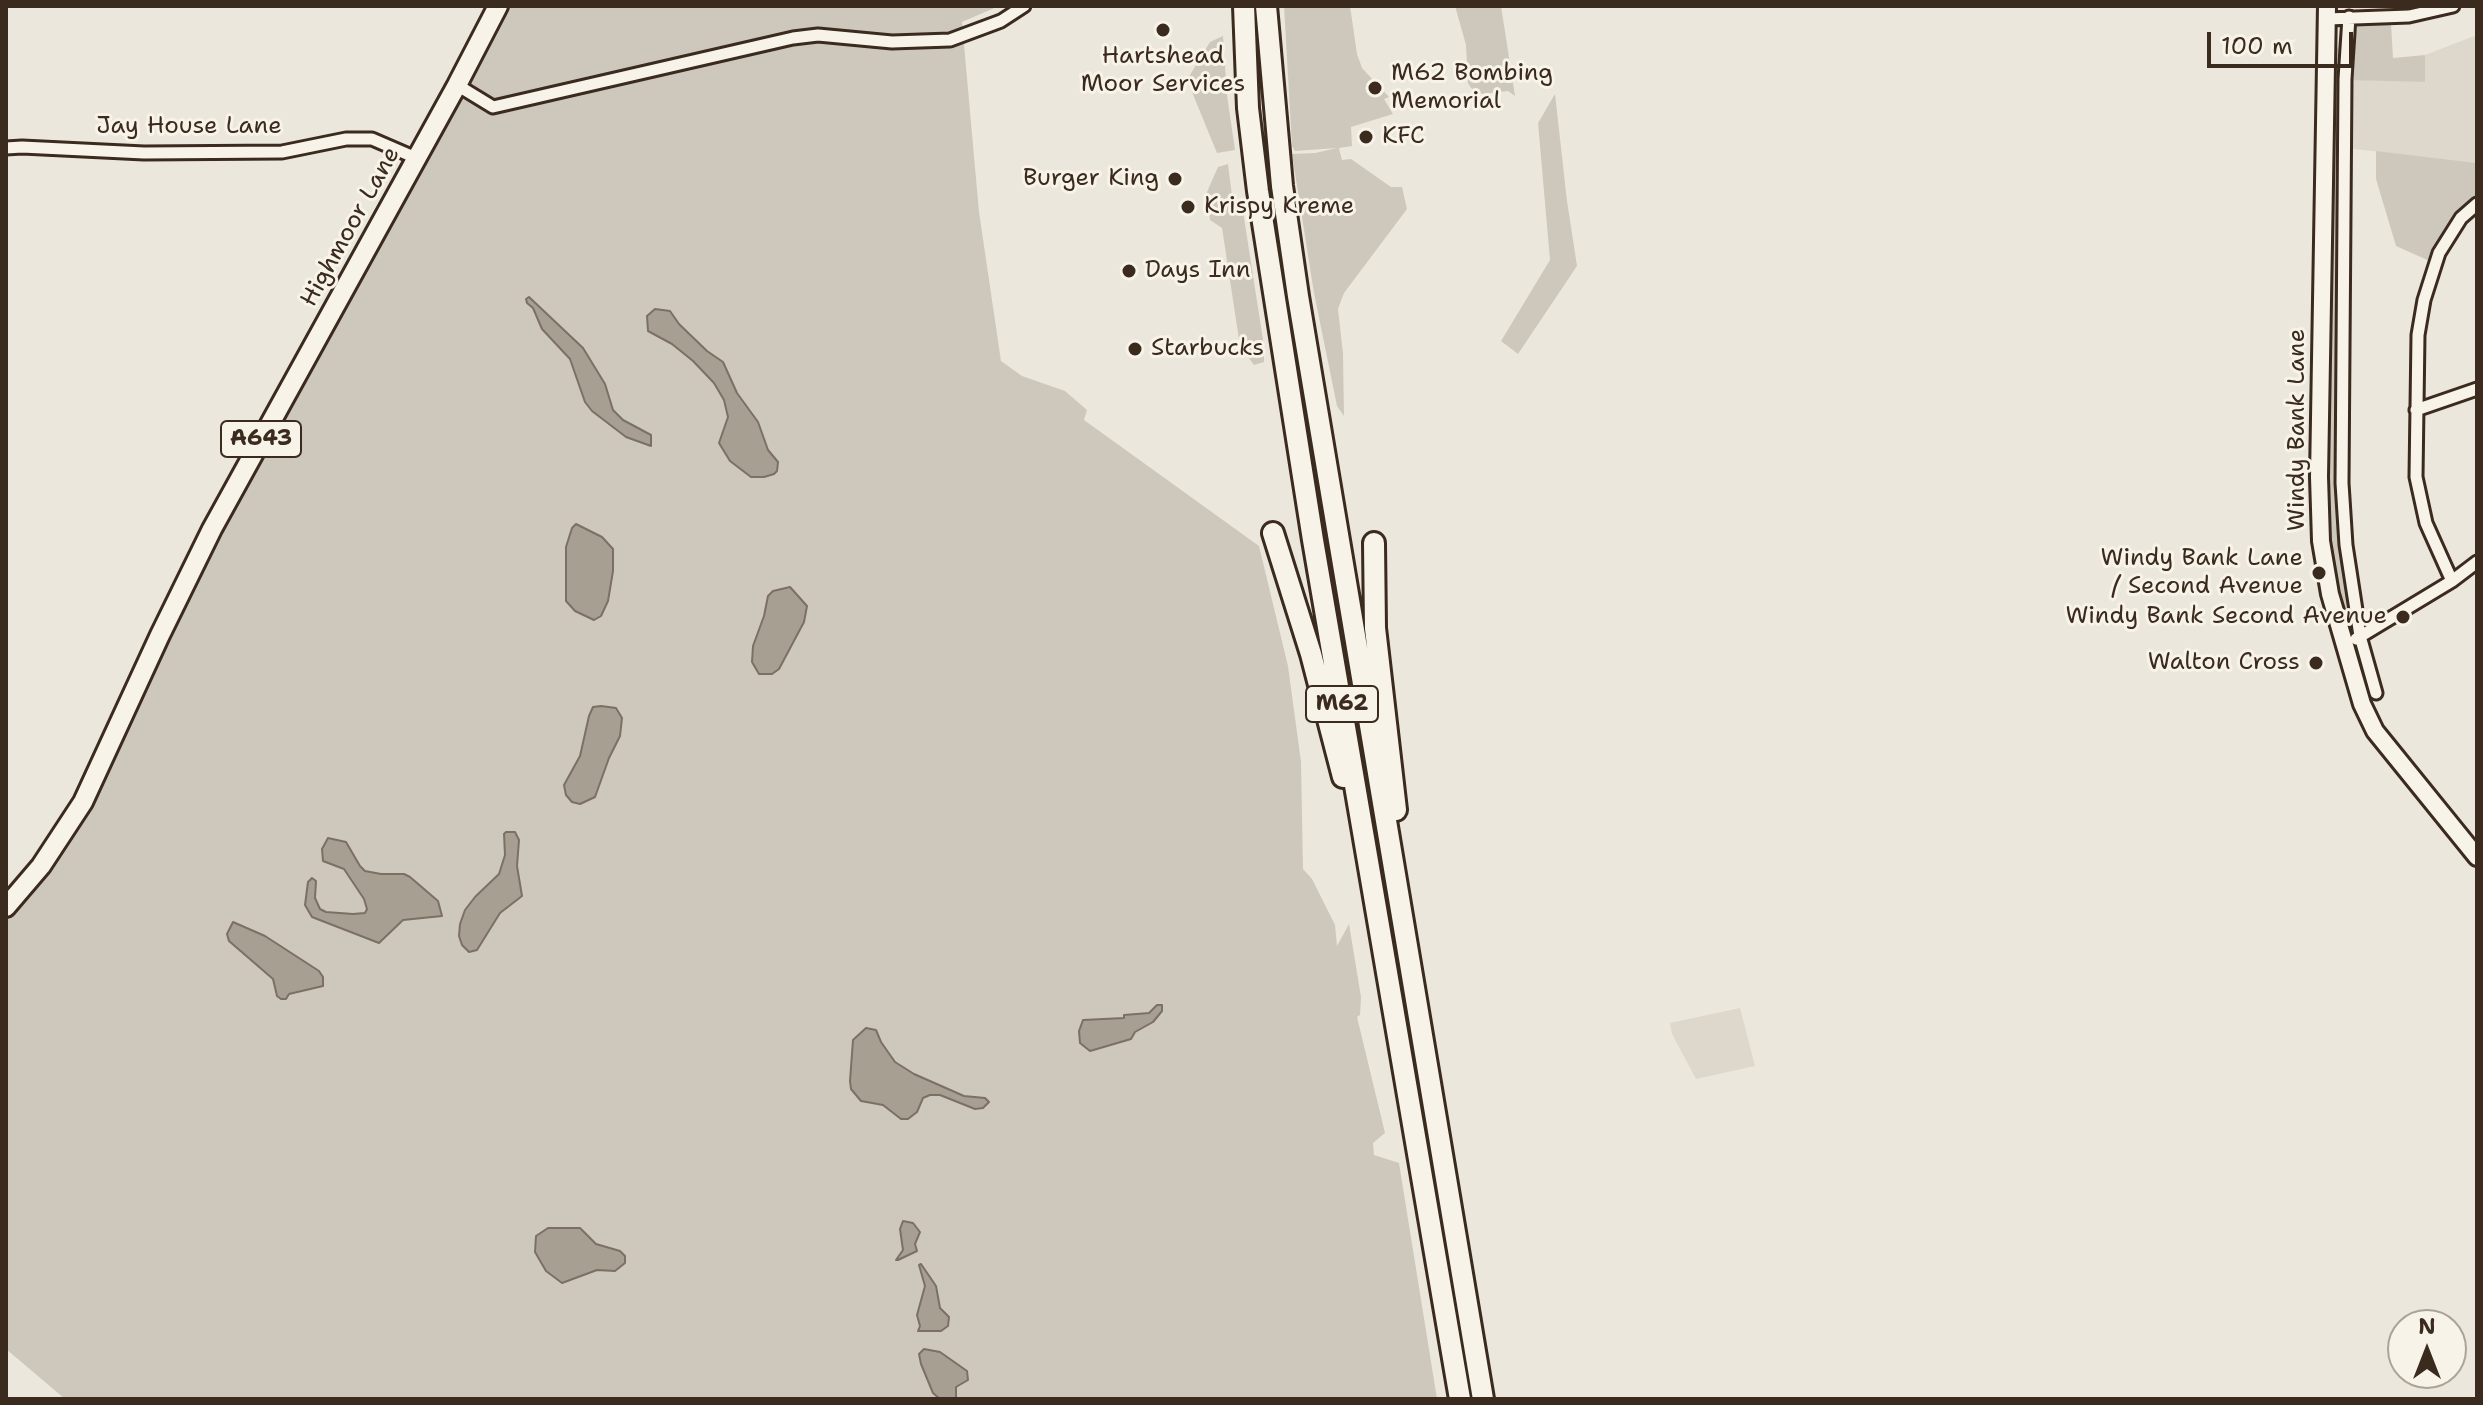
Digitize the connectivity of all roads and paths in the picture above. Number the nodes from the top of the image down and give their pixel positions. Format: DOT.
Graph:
graph roads {
  1 [pos="498,6"];
  2 [pos="1024,6"];
  3 [pos="1244,6"];
  4 [pos="1266,6"];
  5 [pos="2453,6"];
  6 [pos="2327,13"];
  7 [pos="2349,17"];
  8 [pos="457,85"];
  9 [pos="6,148"];
  10 [pos="416,158"];
  11 [pos="2477,204"];
  12 [pos="2477,389"];
  13 [pos="2416,410"];
  14 [pos="1273,533"];
  15 [pos="1374,543"];
  16 [pos="2477,562"];
  17 [pos="2452,581"];
  18 [pos="2360,636"];
  19 [pos="2344,645"];
  20 [pos="2376,693"];
  21 [pos="2477,857"];
  22 [pos="1375,897"];
  23 [pos="1401,905"];
  24 [pos="6,907"];
  25 [pos="1460,1399"];
  26 [pos="1483,1399"];
  1 -- 8 [label="main road, A643"];
  2 -- 8 [label="street"];
  3 -- 22 [label="highway, M62"];
  4 -- 23 [label="highway, M62"];
  5 -- 7 [label="street"];
  6 -- 7 [label="street"];
  6 -- 19 [label="main road, Windy Bank Lane"];
  7 -- 18 [label="street, Windy Bank Lane"];
  8 -- 10 [label="main road, Highmoor Lane / A643"];
  9 -- 10 [label="street, Jay House Lane"];
  10 -- 24 [label="main road, Highmoor Lane / A643"];
  11 -- 13 [label="street"];
  12 -- 13 [label="street"];
  13 -- 17 [label="street"];
  14 -- 22 [label="highway"];
  15 -- 23 [label="highway"];
  16 -- 17 [label="street"];
  17 -- 18 [label="street"];
  18 -- 19 [label="street"];
  18 -- 20 [label="street, Windy Bank Lane"];
  19 -- 21 [label="main road, Windy Bank Lane"];
  22 -- 25 [label="highway, M62"];
  23 -- 26 [label="highway, M62"];
}
